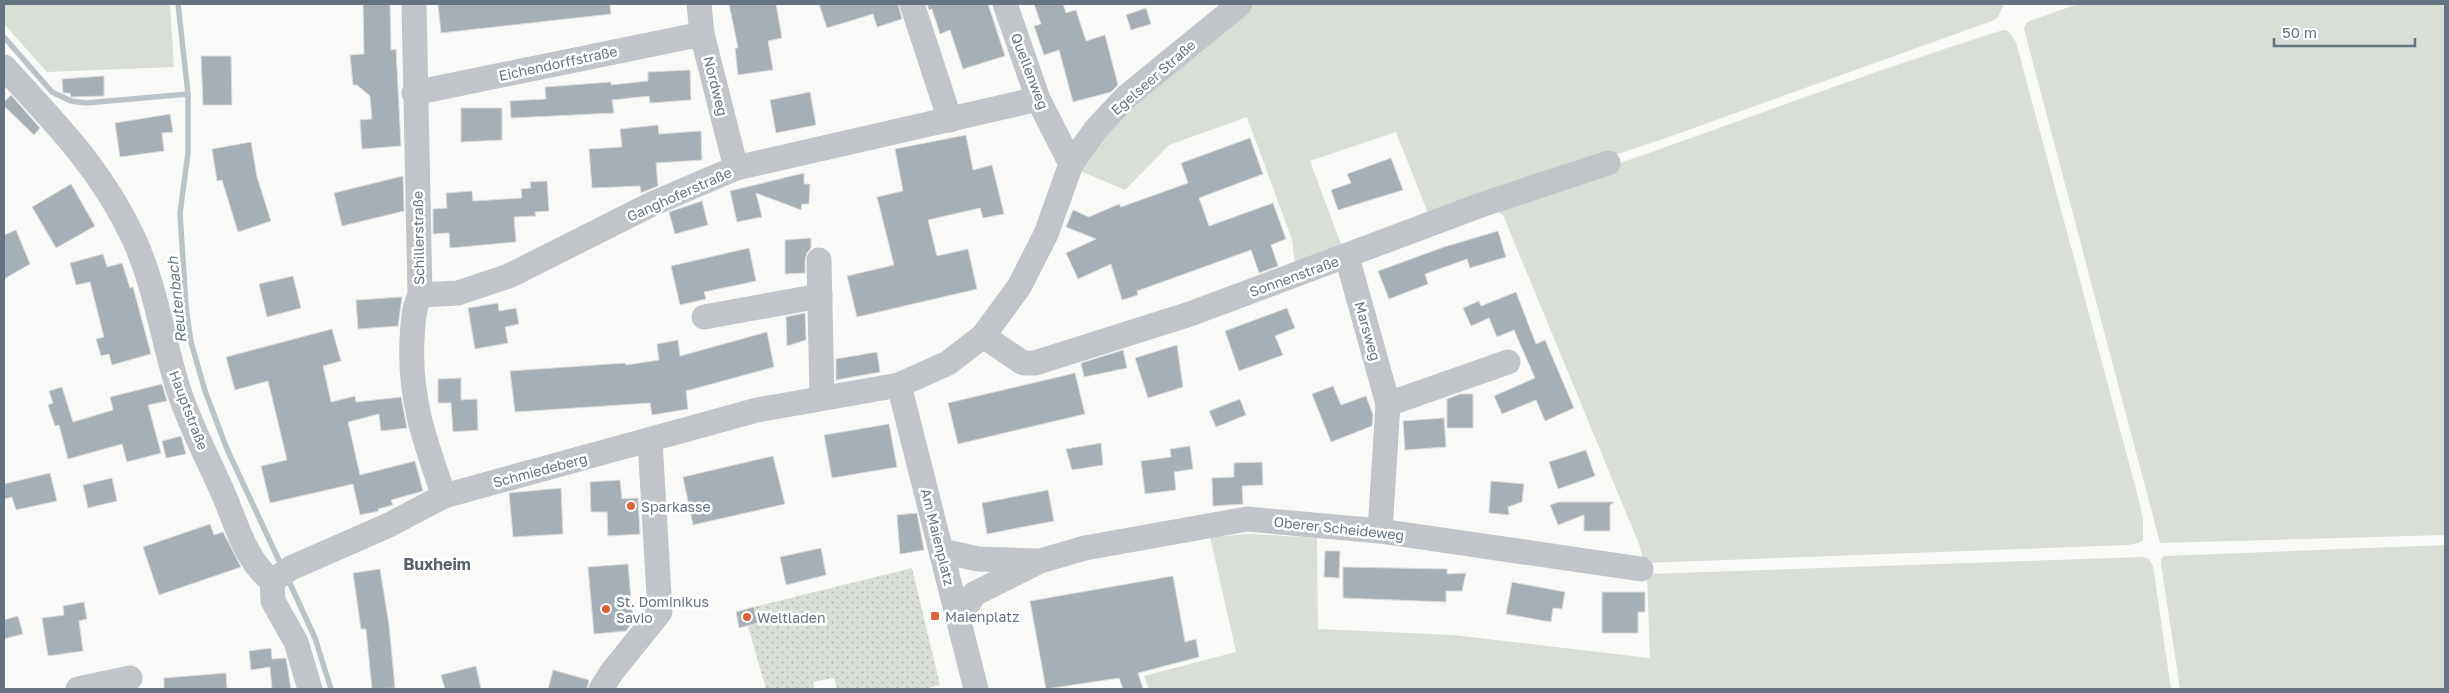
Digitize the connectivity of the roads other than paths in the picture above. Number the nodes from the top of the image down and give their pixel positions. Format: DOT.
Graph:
graph roads {
  1 [pos="414,4"];
  2 [pos="698,4"];
  3 [pos="912,4"];
  4 [pos="1005,4"];
  5 [pos="1240,4"];
  6 [pos="702,34"];
  7 [pos="4,67"];
  8 [pos="414,93"];
  9 [pos="1038,99"];
  10 [pos="950,120"];
  11 [pos="1608,163"];
  12 [pos="1072,164"];
  13 [pos="736,168"];
  14 [pos="1347,257"];
  15 [pos="819,260"];
  16 [pos="420,295"];
  17 [pos="820,296"];
  18 [pos="704,318"];
  19 [pos="983,336"];
  20 [pos="1508,362"];
  21 [pos="899,385"];
  22 [pos="822,398"];
  23 [pos="1388,404"];
  24 [pos="650,441"];
  25 [pos="444,496"];
  26 [pos="1380,532"];
  27 [pos="942,551"];
  28 [pos="1040,561"];
  29 [pos="1641,568"];
  30 [pos="282,574"];
  31 [pos="959,620"];
  32 [pos="130,678"];
  33 [pos="607,684"];
  34 [pos="78,689"];
  35 [pos="310,689"];
  36 [pos="976,689"];
  1 -- 8 [label="street, Schillerstraße"];
  2 -- 6 [label="street, Nordweg"];
  3 -- 10 [label="street"];
  4 -- 9 [label="street, Quellenweg"];
  5 -- 12 [label="street, Egelseer Straße"];
  6 -- 8 [label="street, Eichendorffstraße"];
  6 -- 13 [label="street, Nordweg"];
  7 -- 30 [label="street, Hauptstraße"];
  8 -- 16 [label="street, Schillerstraße"];
  9 -- 10 [label="street, Ganghoferstraße"];
  9 -- 12 [label="street, Quellenweg"];
  10 -- 13 [label="street, Ganghoferstraße"];
  11 -- 14 [label="street, Sonnenstraße"];
  12 -- 19 [label="street, Egelseer Straße"];
  13 -- 16 [label="street, Ganghoferstraße"];
  14 -- 19 [label="street, Sonnenstraße"];
  14 -- 23 [label="street, Marsweg"];
  15 -- 17 [label="street"];
  16 -- 25 [label="street, Schillerstraße"];
  17 -- 18 [label="street"];
  17 -- 22 [label="street"];
  19 -- 21 [label="street, Egelseer Straße"];
  20 -- 23 [label="street"];
  21 -- 22 [label="street, Schmiedeberg"];
  21 -- 27 [label="street, Am Maienplatz"];
  22 -- 24 [label="street, Schmiedeberg"];
  23 -- 26 [label="street, Marsweg"];
  24 -- 25 [label="street, Schmiedeberg"];
  24 -- 33 [label="street"];
  25 -- 30 [label="street, Schmiedeberg"];
  26 -- 28 [label="street, Oberer Scheideweg"];
  26 -- 29 [label="street, Oberer Scheideweg"];
  27 -- 28 [label="street, Oberer Scheideweg"];
  27 -- 31 [label="street, Am Maienplatz"];
  28 -- 31 [label="street, Oberer Scheideweg"];
  30 -- 35 [label="street"];
  31 -- 36 [label="street, Am Maienplatz"];
  32 -- 34 [label="street"];
}
